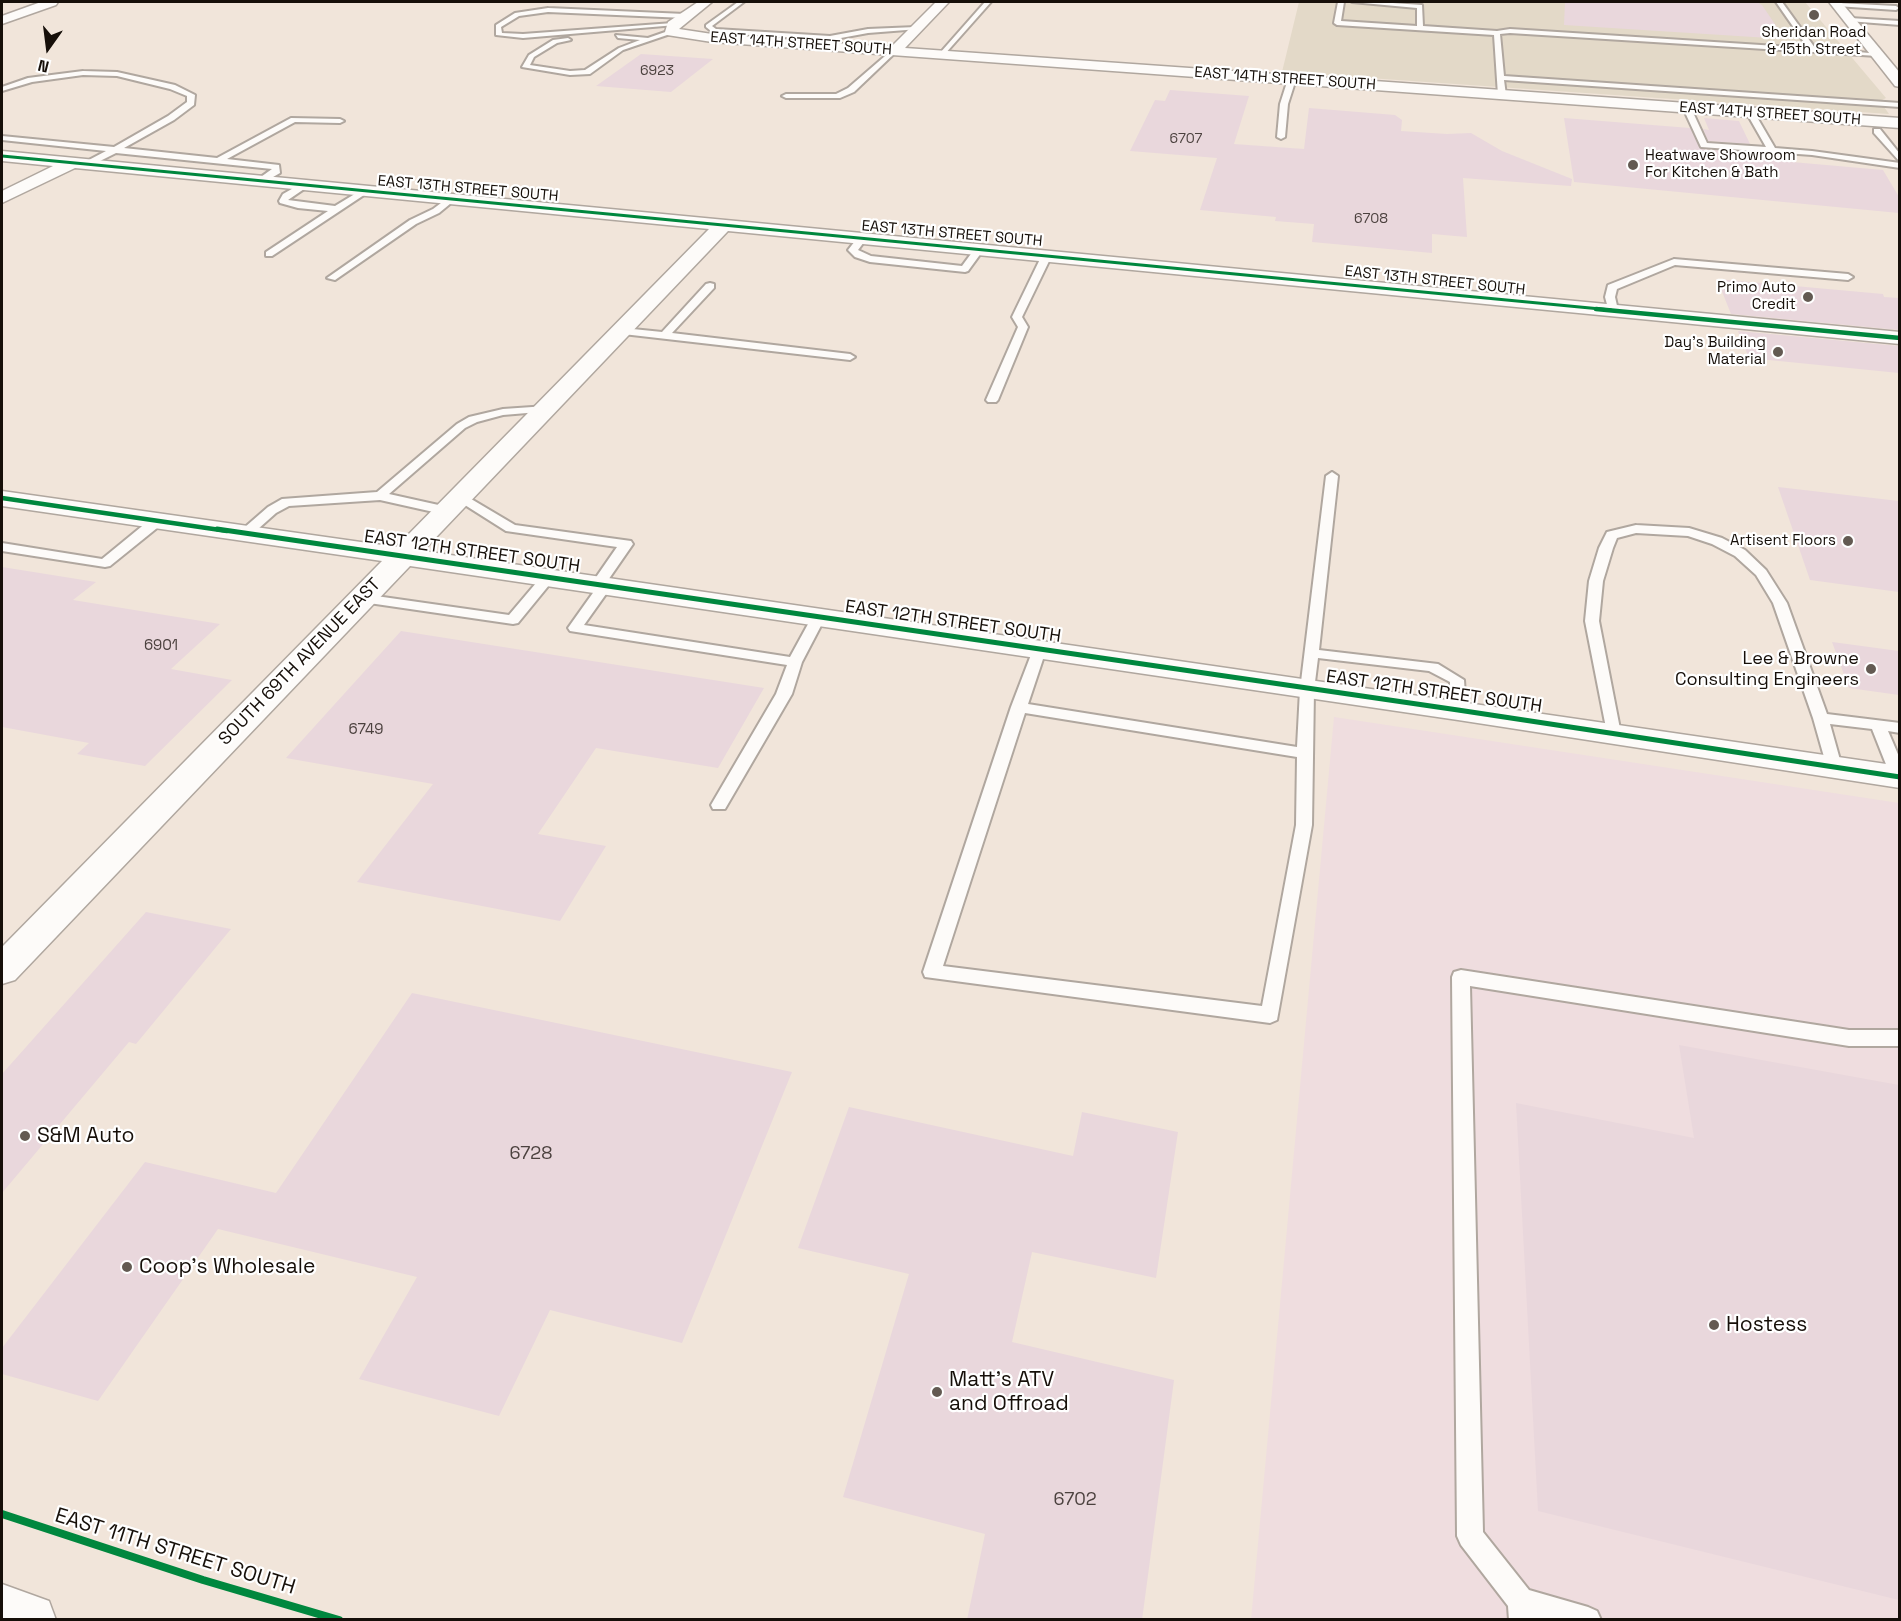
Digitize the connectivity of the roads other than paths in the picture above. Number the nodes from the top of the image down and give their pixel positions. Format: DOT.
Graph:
graph roads {
  1 [pos="52,2"];
  2 [pos="706,2"];
  3 [pos="741,2"];
  4 [pos="943,2"];
  5 [pos="988,2"];
  6 [pos="1341,2"];
  7 [pos="1355,2"];
  8 [pos="1779,2"];
  9 [pos="1890,2"];
  10 [pos="1836,3"];
  11 [pos="606,6"];
  12 [pos="626,13"];
  13 [pos="689,14"];
  14 [pos="2,20"];
  15 [pos="1850,20"];
  16 [pos="1899,22"];
  17 [pos="673,28"];
  18 [pos="1420,28"];
  19 [pos="619,29"];
  20 [pos="916,29"];
  21 [pos="1497,33"];
  22 [pos="714,35"];
  23 [pos="645,39"];
  24 [pos="828,42"];
  25 [pos="1813,50"];
  26 [pos="894,51"];
  27 [pos="942,54"];
  28 [pos="1877,54"];
  29 [pos="1500,78"];
  30 [pos="1292,79"];
  31 [pos="1898,80"];
  32 [pos="2,89"];
  33 [pos="1502,94"];
  34 [pos="786,96"];
  35 [pos="1899,105"];
  36 [pos="1687,108"];
  37 [pos="1750,112"];
  38 [pos="340,121"];
  39 [pos="1899,123"];
  40 [pos="1877,131"];
  41 [pos="1281,137"];
  42 [pos="2,138"];
  43 [pos="114,150"];
  44 [pos="1772,150"];
  45 [pos="2,156"];
  46 [pos="1899,160"];
  47 [pos="218,161"];
  48 [pos="80,163"];
  49 [pos="190,166"];
  50 [pos="1899,166"];
  51 [pos="261,181"];
  52 [pos="304,185"];
  53 [pos="366,191"];
  54 [pos="2,198"];
  55 [pos="452,199"];
  56 [pos="338,209"];
  57 [pos="724,225"];
  58 [pos="269,254"];
  59 [pos="1047,255"];
  60 [pos="1848,277"];
  61 [pos="332,278"];
  62 [pos="710,286"];
  63 [pos="1613,310"];
  64 [pos="622,331"];
  65 [pos="664,336"];
  66 [pos="1899,338"];
  67 [pos="850,357"];
  68 [pos="992,400"];
  69 [pos="547,409"];
  70 [pos="1332,476"];
  71 [pos="380,496"];
  72 [pos="2,498"];
  73 [pos="454,504"];
  74 [pos="157,521"];
  75 [pos="244,534"];
  76 [pos="2,547"];
  77 [pos="402,558"];
  78 [pos="547,579"];
  79 [pos="600,586"];
  80 [pos="362,598"];
  81 [pos="818,618"];
  82 [pos="1039,650"];
  83 [pos="1311,653"];
  84 [pos="795,662"];
  85 [pos="1307,690"];
  86 [pos="1019,707"];
  87 [pos="1458,710"];
  88 [pos="1821,718"];
  89 [pos="1878,726"];
  90 [pos="1899,728"];
  91 [pos="1613,734"];
  92 [pos="1305,753"];
  93 [pos="1834,767"];
  94 [pos="1899,777"];
  95 [pos="719,805"];
  96 [pos="2,970"];
  97 [pos="1899,1038"];
  98 [pos="1521,1610"];
  99 [pos="2,1611"];
  100 [pos="30,1620"];
  101 [pos="1588,1620"];
  1 -- 14 [label="street"];
  2 -- 13 [label="street"];
  3 -- 22 [label="lane"];
  4 -- 20 [label="street"];
  5 -- 27 [label="lane"];
  6 -- 18 [label="lane"];
  7 -- 18 [label="lane"];
  8 -- 25 [label="lane"];
  9 -- 10 [label="lane"];
  10 -- 15 [label="street"];
  11 -- 13 [label="lane"];
  12 -- 13 [label="lane"];
  12 -- 19 [label="lane"];
  12 -- 19 [label="lane"];
  13 -- 17 [label="street"];
  15 -- 16 [label="lane"];
  15 -- 28 [label="street"];
  17 -- 19 [label="lane"];
  17 -- 22 [label="street, EAST 14TH STREET SOUTH"];
  17 -- 23 [label="lane"];
  18 -- 21 [label="lane"];
  20 -- 24 [label="lane"];
  20 -- 26 [label="street"];
  21 -- 25 [label="lane"];
  21 -- 29 [label="lane"];
  22 -- 24 [label="street, EAST 14TH STREET SOUTH"];
  23 -- 23 [label="lane"];
  24 -- 26 [label="street, EAST 14TH STREET SOUTH"];
  25 -- 28 [label="lane"];
  26 -- 27 [label="street, EAST 14TH STREET SOUTH"];
  26 -- 34 [label="lane"];
  27 -- 30 [label="street, EAST 14TH STREET SOUTH"];
  28 -- 31 [label="street"];
  29 -- 33 [label="lane"];
  29 -- 35 [label="lane"];
  30 -- 33 [label="street, EAST 14TH STREET SOUTH"];
  30 -- 41 [label="lane"];
  32 -- 43 [label="lane"];
  33 -- 36 [label="street, EAST 14TH STREET SOUTH"];
  36 -- 37 [label="street, EAST 14TH STREET SOUTH"];
  36 -- 44 [label="lane"];
  37 -- 39 [label="street, EAST 14TH STREET SOUTH"];
  37 -- 44 [label="lane"];
  38 -- 47 [label="lane"];
  40 -- 46 [label="lane"];
  42 -- 43 [label="lane"];
  43 -- 48 [label="lane"];
  43 -- 49 [label="lane"];
  44 -- 50 [label="lane"];
  45 -- 48 [label="street, EAST 13TH STREET SOUTH"];
  47 -- 49 [label="lane"];
  47 -- 49 [label="lane"];
  47 -- 51 [label="lane"];
  48 -- 49 [label="street, EAST 13TH STREET SOUTH"];
  48 -- 54 [label="street"];
  49 -- 51 [label="street, EAST 13TH STREET SOUTH"];
  51 -- 52 [label="street, EAST 13TH STREET SOUTH"];
  52 -- 53 [label="street, EAST 13TH STREET SOUTH"];
  52 -- 56 [label="lane"];
  53 -- 55 [label="street, EAST 13TH STREET SOUTH"];
  53 -- 56 [label="lane"];
  55 -- 57 [label="street, EAST 13TH STREET SOUTH"];
  55 -- 61 [label="lane"];
  56 -- 58 [label="lane"];
  57 -- 59 [label="street, EAST 13TH STREET SOUTH"];
  57 -- 64 [label="street, SOUTH 69TH AVENUE EAST"];
  59 -- 63 [label="street, EAST 13TH STREET SOUTH"];
  59 -- 68 [label="lane"];
  60 -- 63 [label="lane"];
  62 -- 65 [label="lane"];
  63 -- 66 [label="street, EAST 13TH STREET SOUTH"];
  64 -- 65 [label="lane"];
  64 -- 69 [label="street, SOUTH 69TH AVENUE EAST"];
  65 -- 67 [label="lane"];
  69 -- 71 [label="lane"];
  69 -- 73 [label="street, SOUTH 69TH AVENUE EAST"];
  70 -- 83 [label="lane"];
  71 -- 73 [label="lane"];
  71 -- 75 [label="lane"];
  72 -- 74 [label="street, EAST 12TH STREET SOUTH"];
  73 -- 77 [label="street, SOUTH 69TH AVENUE EAST"];
  73 -- 79 [label="lane"];
  74 -- 75 [label="street, EAST 12TH STREET SOUTH"];
  74 -- 76 [label="lane"];
  75 -- 77 [label="street, EAST 12TH STREET SOUTH"];
  77 -- 78 [label="street, EAST 12TH STREET SOUTH"];
  77 -- 80 [label="street, SOUTH 69TH AVENUE EAST"];
  78 -- 79 [label="street, EAST 12TH STREET SOUTH"];
  78 -- 80 [label="lane"];
  79 -- 81 [label="street, EAST 12TH STREET SOUTH"];
  79 -- 84 [label="lane"];
  80 -- 96 [label="street, SOUTH 69TH AVENUE EAST"];
  81 -- 82 [label="street, EAST 12TH STREET SOUTH"];
  81 -- 84 [label="lane"];
  82 -- 85 [label="street, EAST 12TH STREET SOUTH"];
  82 -- 86 [label="lane"];
  83 -- 85 [label="lane"];
  83 -- 87 [label="lane"];
  84 -- 95 [label="lane"];
  85 -- 87 [label="street, EAST 12TH STREET SOUTH"];
  85 -- 92 [label="lane"];
  86 -- 92 [label="lane"];
  86 -- 92 [label="lane"];
  87 -- 91 [label="street, EAST 12TH STREET SOUTH"];
  88 -- 89 [label="lane"];
  88 -- 91 [label="lane"];
  88 -- 93 [label="lane"];
  89 -- 90 [label="lane"];
  89 -- 94 [label="lane"];
  91 -- 93 [label="street, EAST 12TH STREET SOUTH"];
  93 -- 94 [label="street, EAST 12TH STREET SOUTH"];
  97 -- 98 [label="lane"];
  98 -- 101 [label="lane"];
  99 -- 100 [label="street"];
}
